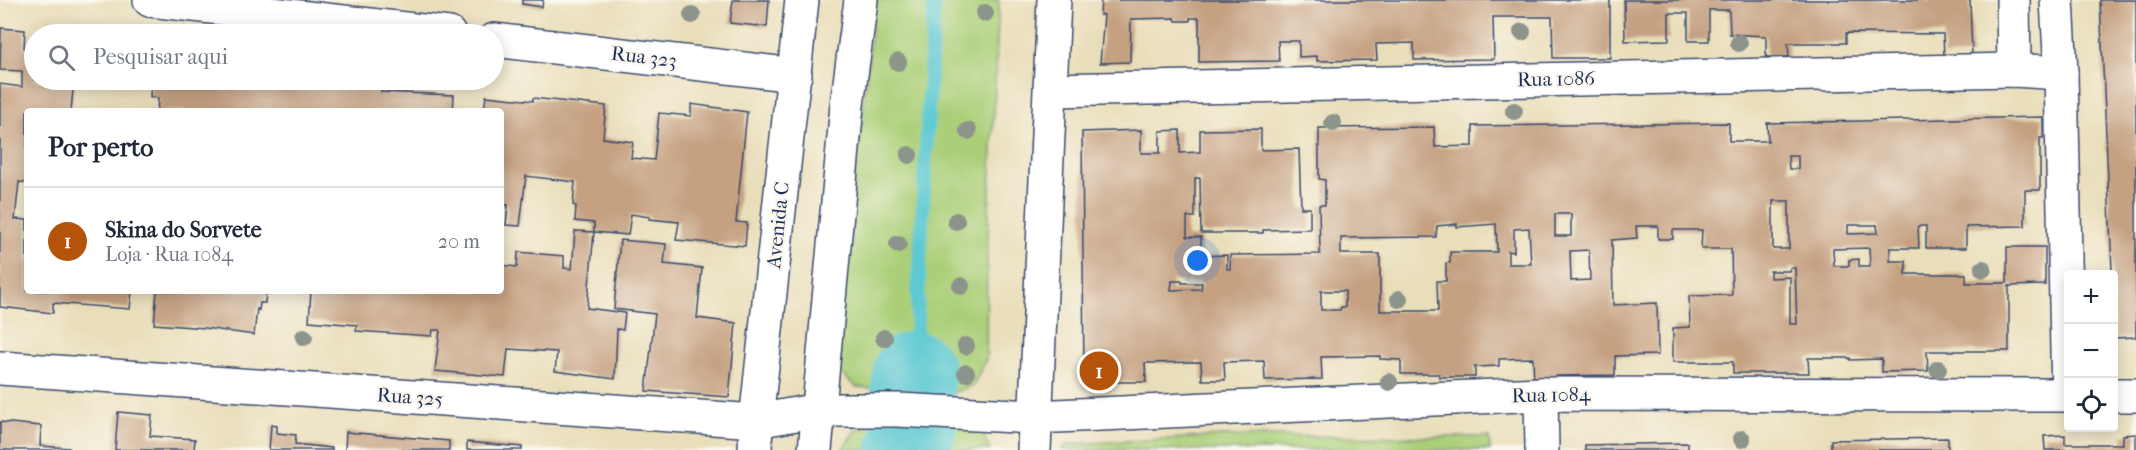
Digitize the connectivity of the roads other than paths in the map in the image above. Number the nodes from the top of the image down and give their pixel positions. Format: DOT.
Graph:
graph roads {
  1 [pos="150,0"];
  2 [pos="802,0"];
  3 [pos="861,0"];
  4 [pos="1054,0"];
  5 [pos="2013,0"];
  6 [pos="2057,0"];
  7 [pos="361,24"];
  8 [pos="504,41"];
  9 [pos="2014,70"];
  10 [pos="2061,73"];
  11 [pos="795,75"];
  12 [pos="1051,90"];
  13 [pos="0,368"];
  14 [pos="2068,378"];
  15 [pos="1540,394"];
  16 [pos="2064,395"];
  17 [pos="2118,395"];
  18 [pos="2136,395"];
  19 [pos="819,410"];
  20 [pos="897,410"];
  21 [pos="1034,417"];
  22 [pos="756,436"];
  23 [pos="815,450"];
  24 [pos="1034,450"];
  25 [pos="1542,450"];
  1 -- 7 [label="street"];
  2 -- 11 [label="street, Avenida C"];
  3 -- 19 [label="street"];
  4 -- 12 [label="street"];
  5 -- 9 [label="street"];
  6 -- 10 [label="street"];
  8 -- 11 [label="street, Rua 323"];
  9 -- 10 [label="street, Rua 1086"];
  9 -- 12 [label="street, Rua 1086"];
  10 -- 14 [label="street"];
  11 -- 22 [label="street, Avenida C"];
  12 -- 21 [label="street"];
  13 -- 22 [label="street, Rua 325"];
  15 -- 16 [label="street, Rua 1084"];
  15 -- 21 [label="street, Rua 1084"];
  15 -- 25 [label="street"];
  17 -- 18 [label="street"];
  19 -- 20 [label="street, Rua 325"];
  19 -- 22 [label="street, Rua 325"];
  19 -- 23 [label="street"];
  20 -- 21 [label="street, Rua 1084"];
  21 -- 24 [label="street"];
}
